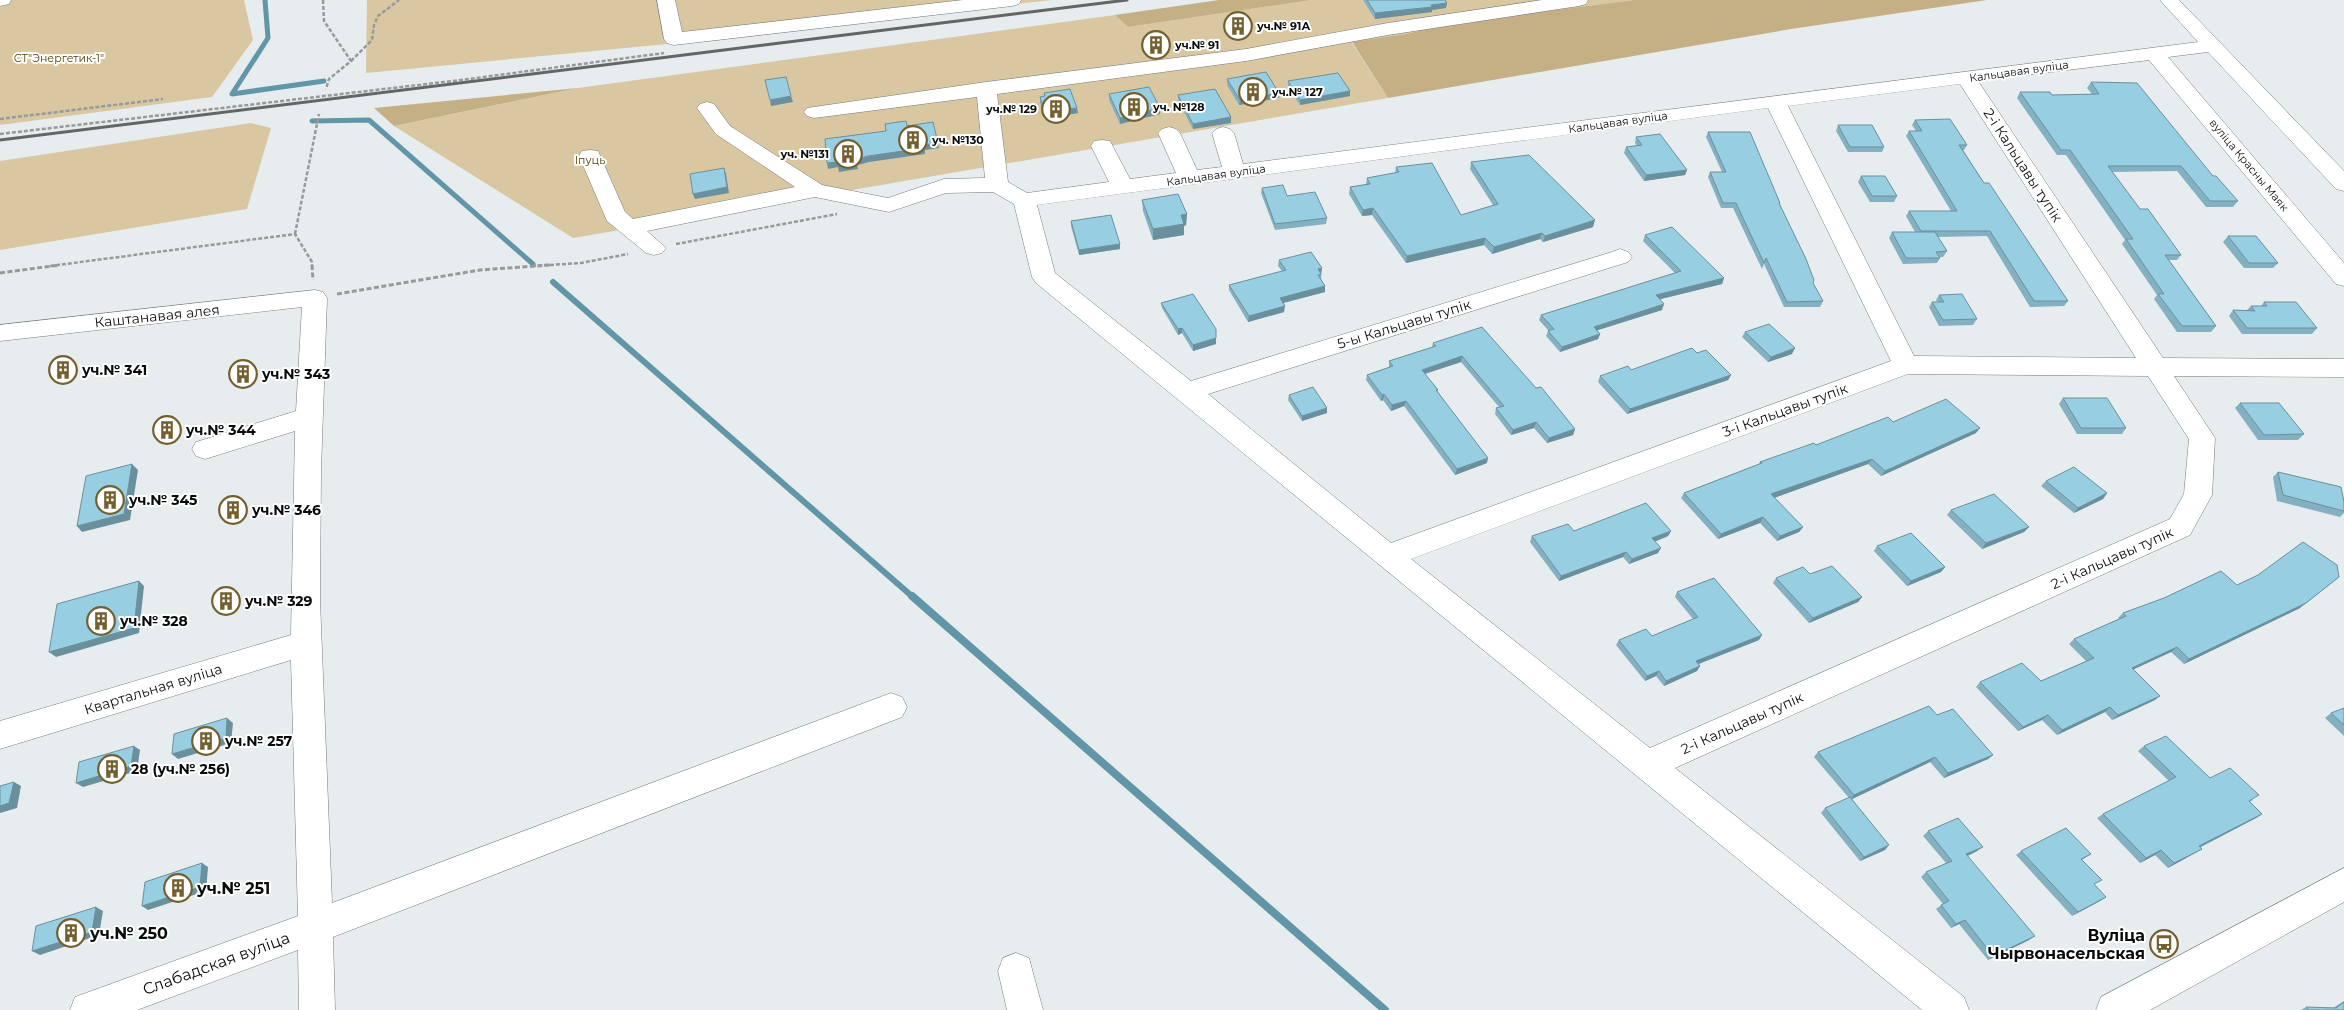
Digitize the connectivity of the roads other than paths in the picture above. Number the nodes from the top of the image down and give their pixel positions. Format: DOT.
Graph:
graph roads {
  1 [pos="666,0"];
  2 [pos="1012,0"];
  3 [pos="1579,0"];
  4 [pos="2169,0"];
  5 [pos="2212,46"];
  6 [pos="2154,53"];
  7 [pos="1966,78"];
  8 [pos="986,88"];
  9 [pos="1775,101"];
  10 [pos="707,108"];
  11 [pos="814,112"];
  12 [pos="1169,132"];
  13 [pos="1223,132"];
  14 [pos="1102,146"];
  15 [pos="590,156"];
  16 [pos="1234,172"];
  17 [pos="1189,178"];
  18 [pos="2344,184"];
  19 [pos="997,185"];
  20 [pos="1123,187"];
  21 [pos="815,190"];
  22 [pos="1024,200"];
  23 [pos="629,228"];
  24 [pos="654,248"];
  25 [pos="1620,258"];
  26 [pos="2344,278"];
  27 [pos="0,333"];
  28 [pos="1906,365"];
  29 [pos="2157,368"];
  30 [pos="2344,368"];
  31 [pos="1187,391"];
  32 [pos="308,417"];
  33 [pos="205,449"];
  34 [pos="1387,556"];
  35 [pos="306,643"];
  36 [pos="891,707"];
  37 [pos="0,734"];
  38 [pos="1647,765"];
  39 [pos="2344,884"];
  40 [pos="316,926"];
  41 [pos="1016,971"];
  42 [pos="88,1010"];
  43 [pos="317,1010"];
  44 [pos="1025,1010"];
  45 [pos="1951,1010"];
  46 [pos="2114,1010"];
  1 -- 2 [label="street"];
  3 -- 8 [label="street"];
  4 -- 5 [label="street"];
  5 -- 6 [label="street, Кальцавая вуліца"];
  5 -- 18 [label="street"];
  6 -- 7 [label="street, Кальцавая вуліца"];
  6 -- 26 [label="street, вуліца Красны Маяк"];
  7 -- 9 [label="street, Кальцавая вуліца"];
  7 -- 29 [label="street, 2-і Кальцавы тупік"];
  8 -- 11 [label="street"];
  8 -- 19 [label="street"];
  9 -- 16 [label="street, Кальцавая вуліца"];
  9 -- 28 [label="street"];
  10 -- 21 [label="street"];
  12 -- 17 [label="street"];
  13 -- 16 [label="street"];
  14 -- 20 [label="street"];
  15 -- 23 [label="street"];
  16 -- 17 [label="street, Кальцавая вуліца"];
  17 -- 20 [label="street, Кальцавая вуліца"];
  19 -- 21 [label="street"];
  19 -- 22 [label="street"];
  20 -- 22 [label="street, Кальцавая вуліца"];
  21 -- 23 [label="street"];
  22 -- 31 [label="street"];
  23 -- 24 [label="street"];
  25 -- 31 [label="street, 5-ы Кальцавы тупік"];
  27 -- 32 [label="street, Каштанавая алея"];
  28 -- 29 [label="street"];
  28 -- 34 [label="street, 3-і Кальцавы тупік"];
  29 -- 30 [label="street"];
  29 -- 38 [label="street, 2-і Кальцавы тупік"];
  31 -- 34 [label="street"];
  32 -- 33 [label="street"];
  32 -- 35 [label="street"];
  34 -- 38 [label="street"];
  35 -- 37 [label="street, Квартальная вуліца"];
  35 -- 40 [label="street"];
  36 -- 40 [label="street, Слабадская вуліца"];
  38 -- 45 [label="street"];
  39 -- 46 [label="street"];
  40 -- 42 [label="street, Слабадская вуліца"];
  40 -- 43 [label="street"];
  41 -- 44 [label="street"];
}
